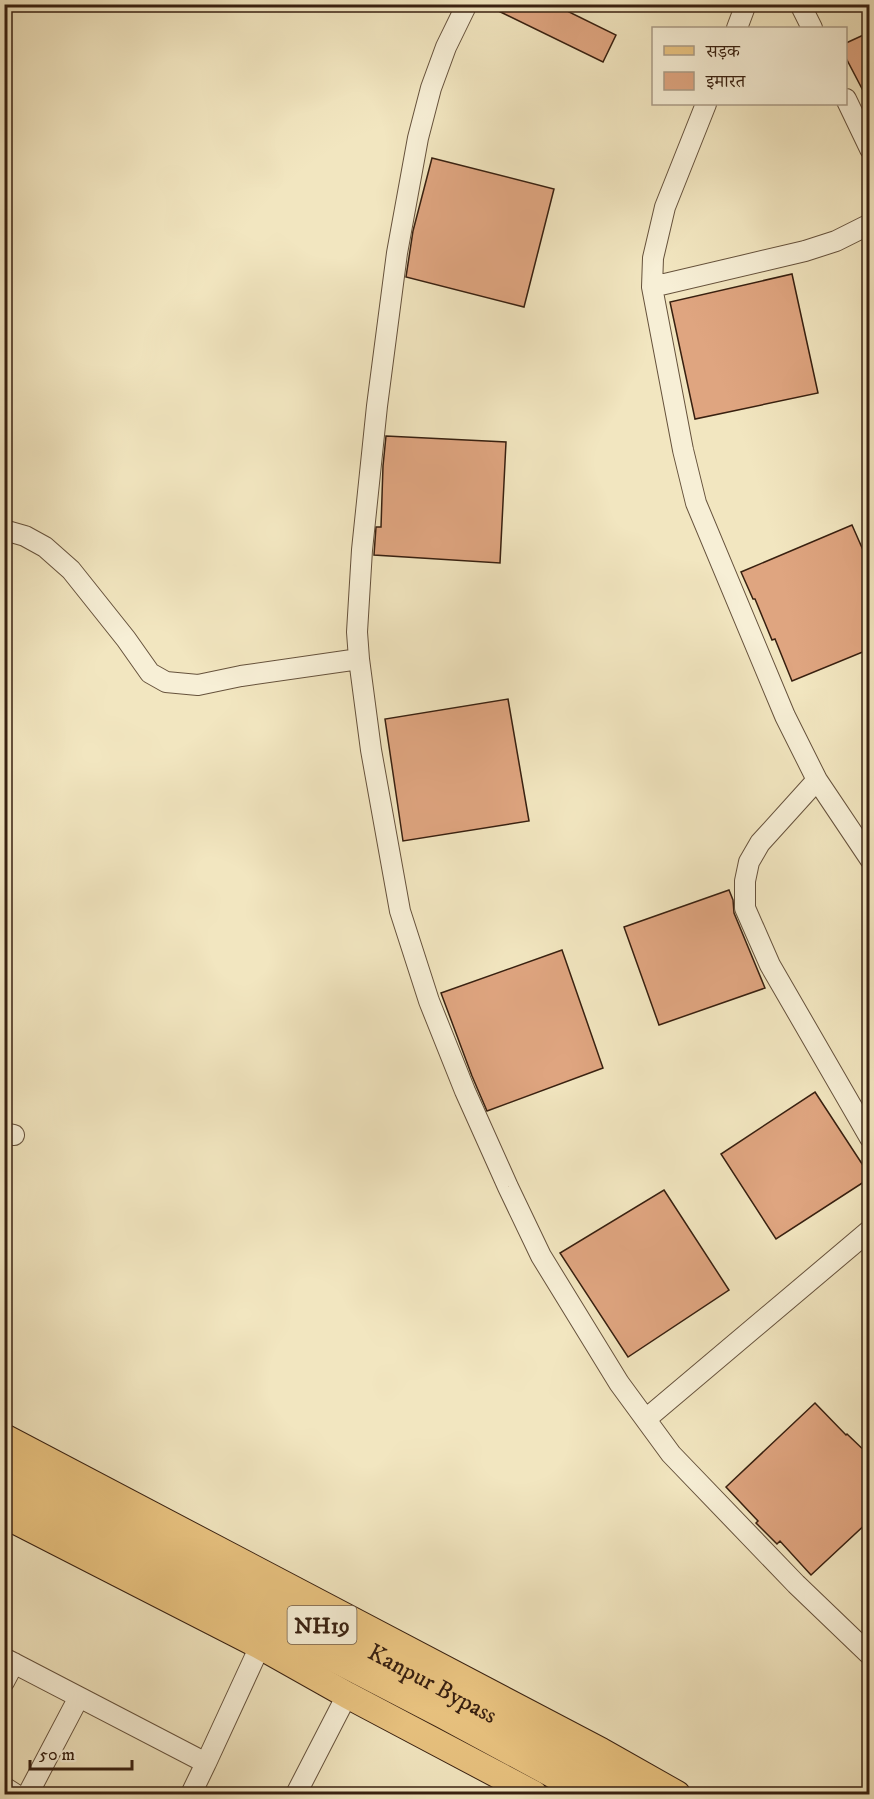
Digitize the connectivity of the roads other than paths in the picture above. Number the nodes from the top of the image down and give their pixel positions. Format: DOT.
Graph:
graph roads {
  1 [pos="467,4"];
  2 [pos="746,4"];
  3 [pos="800,4"];
  4 [pos="737,27"];
  5 [pos="812,27"];
  6 [pos="847,101"];
  7 [pos="706,105"];
  8 [pos="870,149"];
  9 [pos="870,224"];
  10 [pos="652,287"];
  11 [pos="4,530"];
  12 [pos="359,659"];
  13 [pos="817,780"];
  14 [pos="870,860"];
  15 [pos="870,1138"];
  16 [pos="870,1230"];
  17 [pos="646,1419"];
  18 [pos="4,1437"];
  19 [pos="4,1461"];
  20 [pos="4,1487"];
  21 [pos="4,1515"];
  22 [pos="261,1646"];
  23 [pos="870,1655"];
  24 [pos="9,1660"];
  25 [pos="4,1682"];
  26 [pos="347,1695"];
  27 [pos="79,1697"];
  28 [pos="206,1763"];
  29 [pos="4,1787"];
  30 [pos="15,1794"];
  31 [pos="28,1794"];
  32 [pos="191,1794"];
  33 [pos="296,1794"];
  34 [pos="534,1794"];
  35 [pos="591,1794"];
  36 [pos="635,1794"];
  37 [pos="677,1794"];
  1 -- 12 [label="street"];
  2 -- 4 [label="street"];
  3 -- 5 [label="street"];
  6 -- 8 [label="street"];
  7 -- 10 [label="street"];
  9 -- 10 [label="street"];
  10 -- 13 [label="street"];
  11 -- 12 [label="street"];
  12 -- 17 [label="street"];
  13 -- 14 [label="street"];
  13 -- 15 [label="street"];
  16 -- 17 [label="street"];
  17 -- 23 [label="street"];
  18 -- 37 [label="main road"];
  19 -- 36 [label="highway, Kanpur Bypass / NH19"];
  20 -- 35 [label="highway, Kanpur Bypass / NH19"];
  21 -- 22 [label="main road"];
  22 -- 26 [label="main road"];
  22 -- 28 [label="street"];
  24 -- 25 [label="street"];
  24 -- 27 [label="street"];
  26 -- 33 [label="street"];
  26 -- 34 [label="main road"];
  27 -- 28 [label="street"];
  27 -- 31 [label="street"];
  28 -- 32 [label="street"];
  29 -- 30 [label="street"];
}
